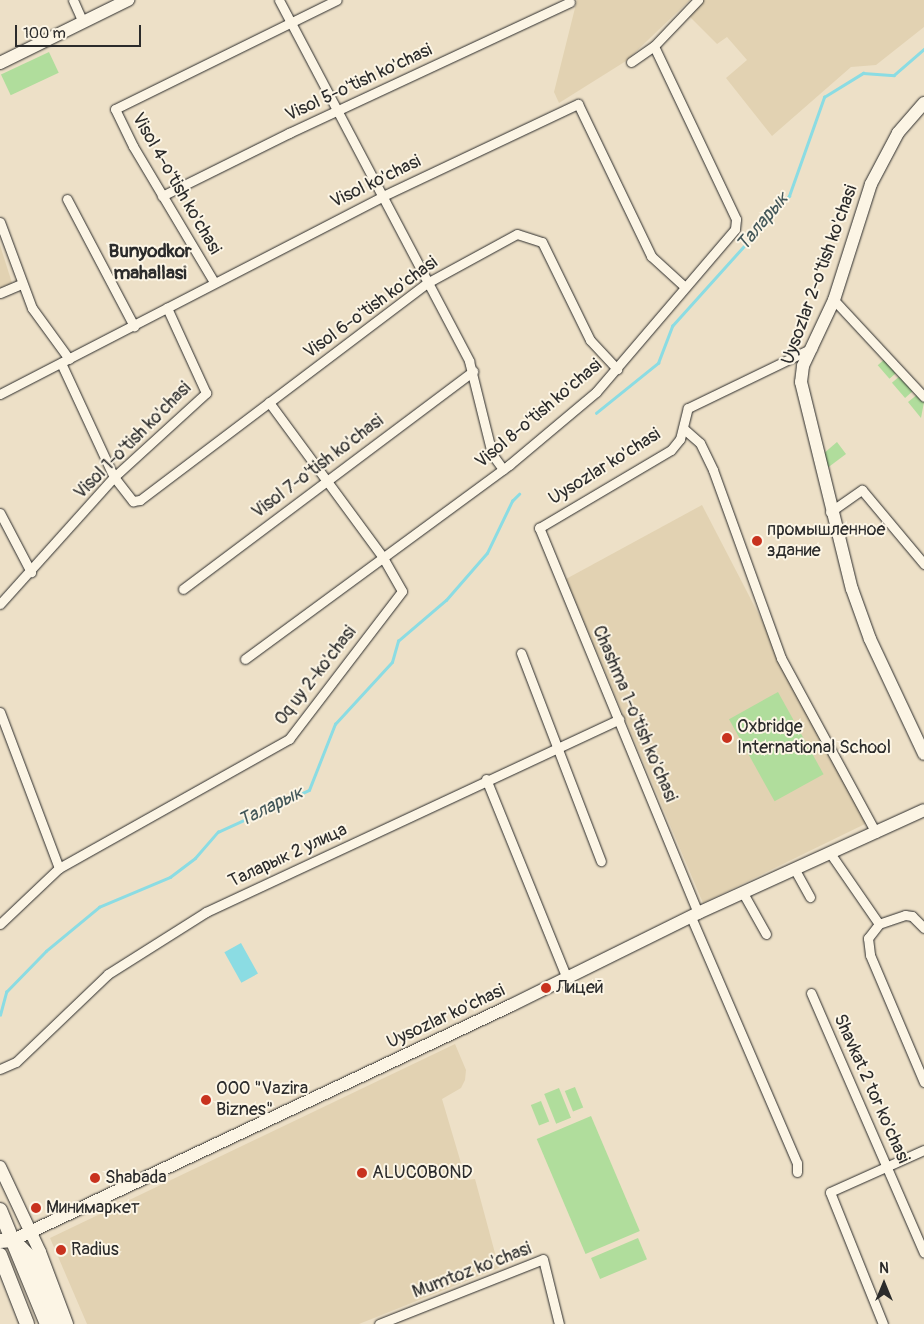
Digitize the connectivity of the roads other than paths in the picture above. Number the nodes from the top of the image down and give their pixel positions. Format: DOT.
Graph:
graph roads {
  1 [pos="73,0"];
  2 [pos="128,0"];
  3 [pos="278,0"];
  4 [pos="337,0"];
  5 [pos="698,0"];
  6 [pos="570,2"];
  7 [pos="83,22"];
  8 [pos="289,24"];
  9 [pos="654,46"];
  10 [pos="631,62"];
  11 [pos="0,63"];
  12 [pos="924,103"];
  13 [pos="335,112"];
  14 [pos="162,196"];
  15 [pos="382,197"];
  16 [pos="66,199"];
  17 [pos="0,222"];
  18 [pos="214,282"];
  19 [pos="427,283"];
  20 [pos="21,284"];
  21 [pos="685,287"];
  22 [pos="0,293"];
  23 [pos="834,300"];
  24 [pos="167,308"];
  25 [pos="134,326"];
  26 [pos="812,347"];
  27 [pos="65,361"];
  28 [pos="617,369"];
  29 [pos="472,371"];
  30 [pos="0,394"];
  31 [pos="924,397"];
  32 [pos="269,402"];
  33 [pos="684,429"];
  34 [pos="503,469"];
  35 [pos="114,477"];
  36 [pos="326,481"];
  37 [pos="830,512"];
  38 [pos="0,513"];
  39 [pos="539,528"];
  40 [pos="382,556"];
  41 [pos="924,564"];
  42 [pos="31,572"];
  43 [pos="183,589"];
  44 [pos="0,604"];
  45 [pos="521,653"];
  46 [pos="245,659"];
  47 [pos="0,712"];
  48 [pos="619,719"];
  49 [pos="555,746"];
  50 [pos="924,754"];
  51 [pos="486,779"];
  52 [pos="924,810"];
  53 [pos="876,832"];
  54 [pos="830,853"];
  55 [pos="601,860"];
  56 [pos="59,868"];
  57 [pos="795,870"];
  58 [pos="743,893"];
  59 [pos="810,897"];
  60 [pos="695,915"];
  61 [pos="0,924"];
  62 [pos="879,924"];
  63 [pos="922,925"];
  64 [pos="766,934"];
  65 [pos="567,978"];
  66 [pos="811,993"];
  67 [pos="0,1069"];
  68 [pos="924,1082"];
  69 [pos="924,1150"];
  70 [pos="887,1166"];
  71 [pos="0,1167"];
  72 [pos="797,1172"];
  73 [pos="0,1210"];
  74 [pos="30,1232"];
  75 [pos="6,1240"];
  76 [pos="924,1253"];
  77 [pos="2,1259"];
  78 [pos="4,1280"];
  79 [pos="28,1324"];
  80 [pos="47,1324"];
  81 [pos="58,1324"];
  82 [pos="67,1324"];
  83 [pos="380,1324"];
  84 [pos="559,1324"];
  85 [pos="883,1324"];
  1 -- 7 [label="street"];
  2 -- 7 [label="street"];
  3 -- 8 [label="street"];
  4 -- 8 [label="street, Visol 4-o'tish ko'chasi"];
  5 -- 9 [label="street"];
  6 -- 13 [label="street, Visol 5-o'tish ko'chasi"];
  7 -- 11 [label="street"];
  8 -- 13 [label="street"];
  8 -- 14 [label="street, Visol 4-o'tish ko'chasi"];
  9 -- 10 [label="street"];
  9 -- 21 [label="street, Visol 8-o'tish ko'chasi"];
  12 -- 23 [label="street, Uysozlar 2-o'tish ko'chasi"];
  13 -- 14 [label="street, Visol 5-o'tish ko'chasi"];
  13 -- 15 [label="street"];
  14 -- 18 [label="street, Visol 4-o'tish ko'chasi"];
  15 -- 18 [label="street, Visol ko'chasi"];
  15 -- 19 [label="street"];
  15 -- 21 [label="street, Visol ko'chasi"];
  16 -- 25 [label="street"];
  17 -- 20 [label="street"];
  18 -- 24 [label="street, Visol ko'chasi"];
  19 -- 28 [label="street, Visol 6-o'tish ko'chasi"];
  19 -- 29 [label="street"];
  19 -- 32 [label="street, Visol 6-o'tish ko'chasi"];
  20 -- 22 [label="street"];
  20 -- 27 [label="street"];
  21 -- 28 [label="street, Visol 8-o'tish ko'chasi"];
  23 -- 26 [label="street, Uysozlar 2-o'tish ko'chasi"];
  23 -- 31 [label="street"];
  24 -- 25 [label="street, Visol ko'chasi"];
  24 -- 35 [label="street, Visol 1-o'tish ko'chasi"];
  25 -- 27 [label="street, Visol ko'chasi"];
  26 -- 33 [label="street, Uysozlar ko'chasi"];
  26 -- 37 [label="street, Uysozlar 2-o'tish ko'chasi"];
  27 -- 30 [label="street, Visol ko'chasi"];
  27 -- 35 [label="street"];
  28 -- 34 [label="street, Visol 8-o'tish ko'chasi"];
  29 -- 34 [label="street"];
  29 -- 36 [label="street, Visol 7-o'tish ko'chasi"];
  32 -- 35 [label="street, Visol 6-o'tish ko'chasi"];
  32 -- 36 [label="street, Oq uy 2-ko'chasi"];
  33 -- 39 [label="street, Uysozlar ko'chasi"];
  33 -- 53 [label="street, Uysozlar ko'chasi"];
  34 -- 40 [label="street, Visol 8-o'tish ko'chasi"];
  35 -- 42 [label="street, Visol 1-o'tish ko'chasi"];
  36 -- 40 [label="street, Oq uy 2-ko'chasi"];
  36 -- 43 [label="street, Visol 7-o'tish ko'chasi"];
  37 -- 41 [label="street"];
  37 -- 50 [label="street, Uysozlar 2-o'tish ko'chasi"];
  38 -- 42 [label="street"];
  39 -- 48 [label="street, Chashma 1-o'tish ko'chasi"];
  40 -- 46 [label="street, Visol 8-o'tish ko'chasi"];
  40 -- 56 [label="street, Oq uy 2-ko'chasi"];
  42 -- 44 [label="street, Visol 1-o'tish ko'chasi"];
  45 -- 49 [label="street"];
  47 -- 56 [label="street"];
  48 -- 49 [label="street, Таларык 2 улица"];
  48 -- 60 [label="street, Chashma 1-o'tish ko'chasi"];
  49 -- 51 [label="street, Таларык 2 улица"];
  49 -- 55 [label="street"];
  51 -- 65 [label="street"];
  51 -- 67 [label="street, Таларык 2 улица"];
  52 -- 53 [label="street, Uysozlar ko'chasi"];
  53 -- 54 [label="street, Uysozlar ko'chasi"];
  54 -- 57 [label="street, Uysozlar ko'chasi"];
  54 -- 62 [label="street"];
  56 -- 61 [label="street, Oq uy 2-ko'chasi"];
  57 -- 58 [label="street, Uysozlar ko'chasi"];
  57 -- 59 [label="street"];
  58 -- 60 [label="street, Uysozlar ko'chasi"];
  58 -- 64 [label="street"];
  60 -- 65 [label="street, Uysozlar ko'chasi"];
  60 -- 72 [label="street, Chashma 1-o'tish ko'chasi"];
  62 -- 63 [label="street"];
  62 -- 68 [label="street"];
  65 -- 74 [label="street, Uysozlar ko'chasi"];
  66 -- 70 [label="street, Shavkat 2 tor ko'chasi"];
  69 -- 70 [label="street"];
  70 -- 76 [label="street, Shavkat 2 tor ko'chasi"];
  70 -- 85 [label="street"];
  71 -- 74 [label="street"];
  73 -- 75 [label="main road"];
  74 -- 75 [label="street, Uysozlar ko'chasi"];
  74 -- 82 [label="street"];
  75 -- 77 [label="main road"];
  75 -- 80 [label="main road"];
  75 -- 81 [label="main road"];
  77 -- 78 [label="main road"];
  78 -- 79 [label="main road"];
  83 -- 84 [label="street, Mumtoz ko'chasi"];
}
